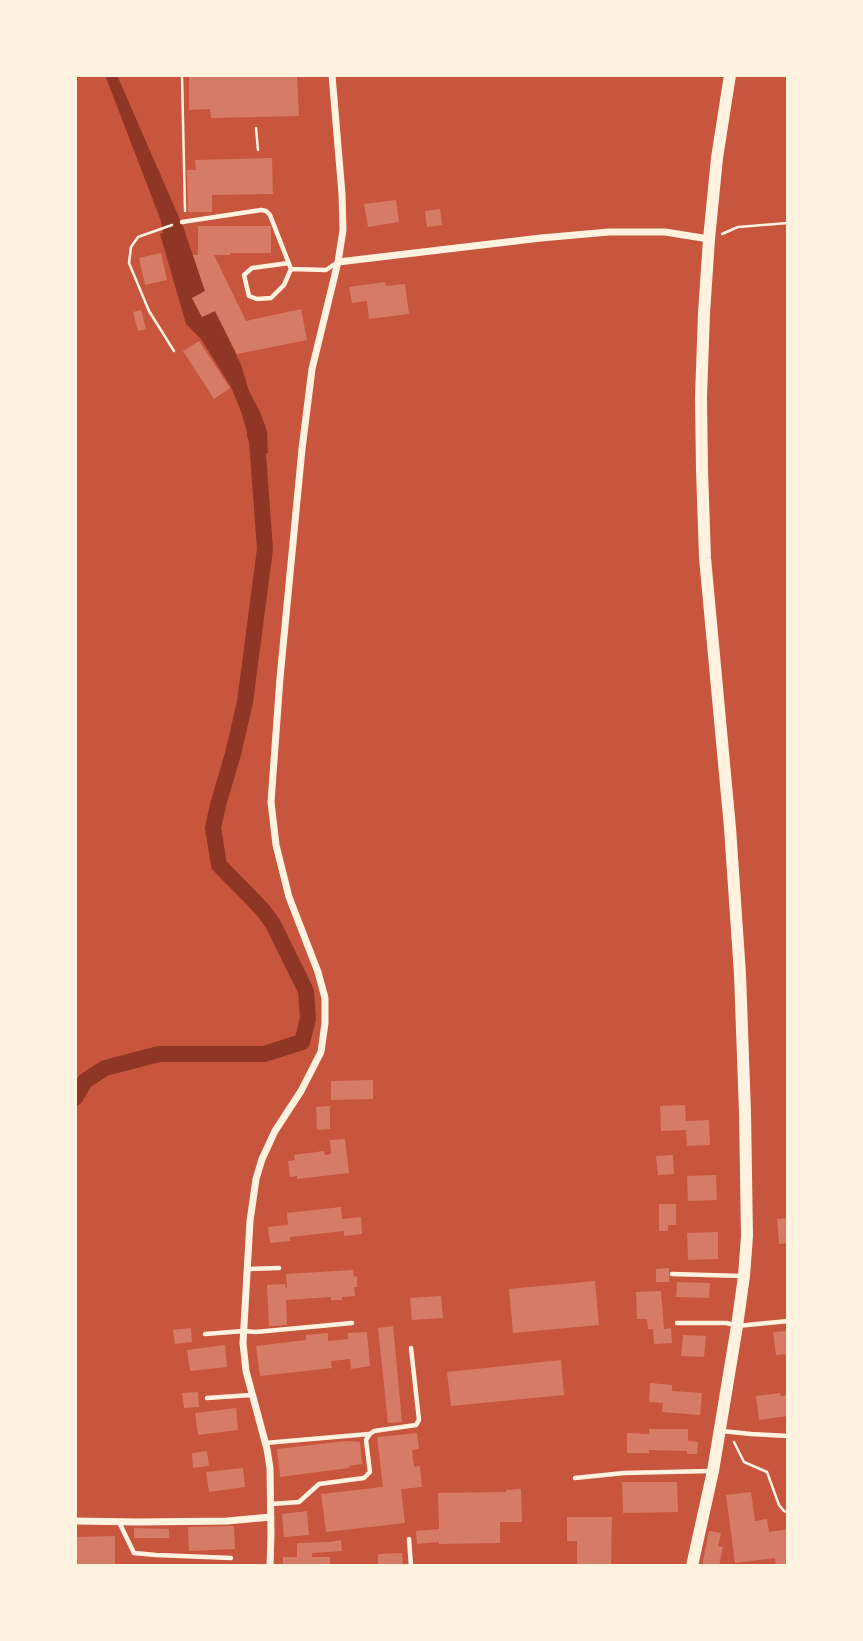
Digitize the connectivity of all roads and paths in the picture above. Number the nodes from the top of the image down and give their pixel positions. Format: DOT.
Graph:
graph roads {
  1 [pos="182,75"];
  2 [pos="332,75"];
  3 [pos="730,75"];
  4 [pos="256,128"];
  5 [pos="183,131"];
  6 [pos="190,131"];
  7 [pos="258,150"];
  8 [pos="184,222"];
  9 [pos="788,223"];
  10 [pos="709,239"];
  11 [pos="338,262"];
  12 [pos="290,266"];
  13 [pos="174,351"];
  14 [pos="279,1268"];
  15 [pos="248,1269"];
  16 [pos="673,1274"];
  17 [pos="744,1276"];
  18 [pos="788,1321"];
  19 [pos="352,1323"];
  20 [pos="677,1324"];
  21 [pos="737,1326"];
  22 [pos="244,1331"];
  23 [pos="205,1334"];
  24 [pos="411,1348"];
  25 [pos="251,1395"];
  26 [pos="207,1398"];
  27 [pos="725,1432"];
  28 [pos="370,1434"];
  29 [pos="788,1436"];
  30 [pos="265,1443"];
  31 [pos="713,1471"];
  32 [pos="575,1478"];
  33 [pos="270,1504"];
  34 [pos="788,1513"];
  35 [pos="271,1517"];
  36 [pos="75,1521"];
  37 [pos="119,1522"];
  38 [pos="409,1539"];
  39 [pos="231,1558"];
  40 [pos="270,1566"];
  41 [pos="411,1566"];
  42 [pos="692,1566"];
  1 -- 5 [label="path"];
  2 -- 11 [label="street"];
  3 -- 10 [label="main road"];
  4 -- 7 [label="path"];
  5 -- 6 [label="path"];
  5 -- 8 [label="path"];
  8 -- 12 [label="lane"];
  8 -- 13 [label="path"];
  9 -- 10 [label="path"];
  10 -- 11 [label="street"];
  10 -- 17 [label="main road"];
  11 -- 12 [label="lane"];
  11 -- 15 [label="street"];
  12 -- 12 [label="lane"];
  14 -- 15 [label="lane"];
  15 -- 22 [label="street"];
  16 -- 17 [label="lane"];
  17 -- 21 [label="main road"];
  18 -- 21 [label="lane"];
  19 -- 22 [label="lane"];
  20 -- 21 [label="lane"];
  21 -- 27 [label="main road"];
  22 -- 23 [label="lane"];
  22 -- 25 [label="street"];
  24 -- 28 [label="lane"];
  25 -- 26 [label="lane"];
  25 -- 30 [label="street"];
  27 -- 29 [label="lane"];
  27 -- 31 [label="main road"];
  27 -- 34 [label="path"];
  28 -- 30 [label="lane"];
  28 -- 33 [label="lane"];
  30 -- 33 [label="street"];
  31 -- 32 [label="lane"];
  31 -- 42 [label="main road"];
  33 -- 35 [label="street"];
  35 -- 37 [label="street"];
  35 -- 40 [label="street"];
  36 -- 37 [label="street"];
  37 -- 39 [label="lane"];
  38 -- 41 [label="lane"];
}
